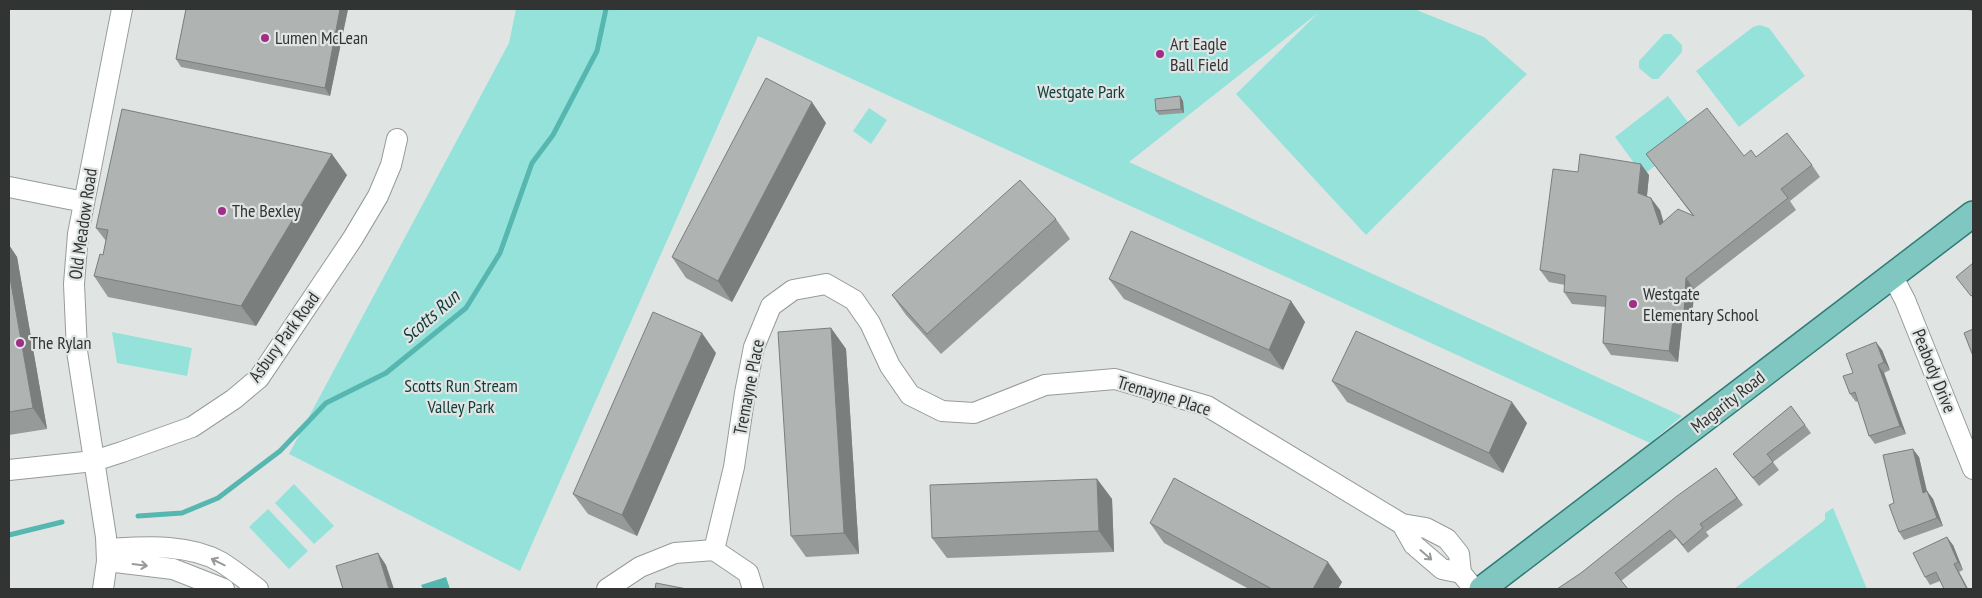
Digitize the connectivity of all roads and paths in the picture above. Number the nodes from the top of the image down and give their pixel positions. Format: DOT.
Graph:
graph roads {
  1 [pos="122,9"];
  2 [pos="396,139"];
  3 [pos="9,187"];
  4 [pos="84,202"];
  5 [pos="1973,214"];
  6 [pos="1892,275"];
  7 [pos="94,461"];
  8 [pos="1973,469"];
  9 [pos="9,470"];
  10 [pos="714,550"];
  11 [pos="107,555"];
  12 [pos="103,589"];
  13 [pos="224,589"];
  14 [pos="258,589"];
  15 [pos="607,589"];
  16 [pos="753,589"];
  17 [pos="1474,589"];
  18 [pos="1482,589"];
  1 -- 4 [label="street, Old Meadow Road"];
  2 -- 7 [label="street, Asbury Park Road"];
  3 -- 4 [label="street"];
  4 -- 7 [label="street, Old Meadow Road"];
  5 -- 6 [label="main road, Magarity Road"];
  6 -- 8 [label="street, Peabody Drive"];
  6 -- 18 [label="main road, Magarity Road"];
  7 -- 9 [label="street, Asbury Park Road"];
  7 -- 11 [label="street, Old Meadow Road"];
  10 -- 15 [label="street"];
  10 -- 16 [label="street"];
  10 -- 17 [label="street, Tremayne Place"];
  11 -- 12 [label="street, Old Meadow Road"];
  11 -- 13 [label="street, one-way"];
  14 -- 11 [label="street, one-way"];
}
